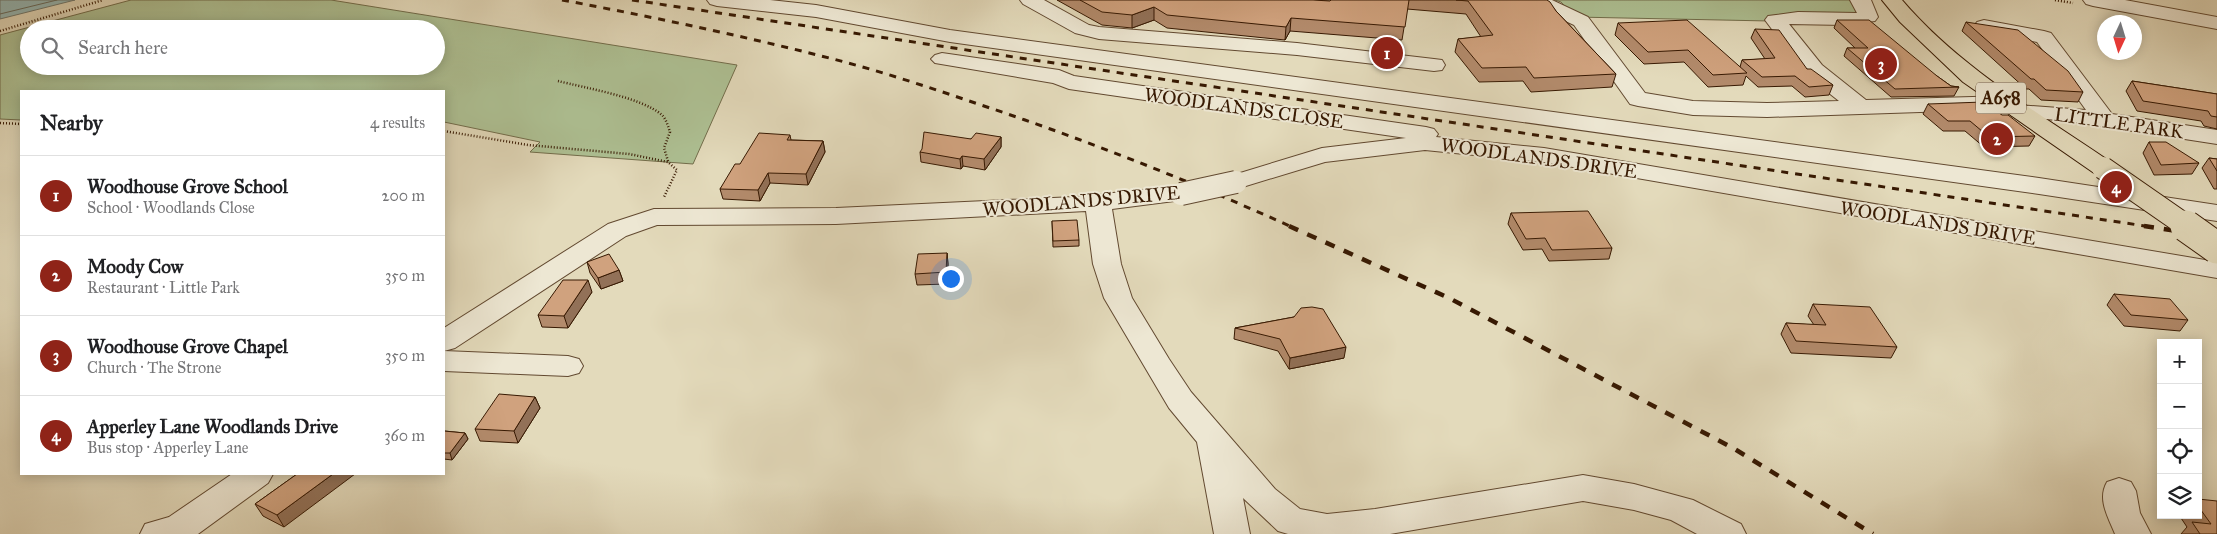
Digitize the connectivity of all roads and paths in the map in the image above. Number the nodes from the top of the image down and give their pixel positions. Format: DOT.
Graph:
graph roads {
  1 [pos="103,0"];
  2 [pos="717,0"];
  3 [pos="1030,0"];
  4 [pos="1536,0"];
  5 [pos="1860,0"];
  6 [pos="1892,0"];
  7 [pos="2093,0"];
  8 [pos="37,20"];
  9 [pos="2217,23"];
  10 [pos="1969,24"];
  11 [pos="20,25"];
  12 [pos="0,31"];
  13 [pos="942,59"];
  14 [pos="1434,65"];
  15 [pos="558,81"];
  16 [pos="1860,107"];
  17 [pos="2014,107"];
  18 [pos="2105,120"];
  19 [pos="0,123"];
  20 [pos="20,124"];
  21 [pos="445,131"];
  22 [pos="2217,137"];
  23 [pos="1544,156"];
  24 [pos="668,162"];
  25 [pos="1098,203"];
  26 [pos="2217,213"];
  27 [pos="654,217"];
  28 [pos="2217,248"];
  29 [pos="2217,270"];
  30 [pos="445,340"];
  31 [pos="445,361"];
  32 [pos="568,366"];
  33 [pos="1212,438"];
  34 [pos="255,475"];
  35 [pos="2119,491"];
  36 [pos="171,532"];
  37 [pos="1232,534"];
  38 [pos="1728,534"];
  39 [pos="2134,534"];
  1 -- 8 [label="path"];
  2 -- 26 [label="street"];
  3 -- 14 [label="street"];
  4 -- 16 [label="street, LITTLE PARK"];
  5 -- 16 [label="street"];
  6 -- 17 [label="highway, A658"];
  7 -- 9 [label="street"];
  10 -- 18 [label="street"];
  11 -- 12 [label="path"];
  13 -- 23 [label="street, WOODLANDS CLOSE"];
  15 -- 24 [label="path"];
  16 -- 17 [label="street, LITTLE PARK"];
  17 -- 18 [label="street, LITTLE PARK"];
  17 -- 28 [label="highway, A658, bridge"];
  18 -- 22 [label="street, LITTLE PARK"];
  19 -- 20 [label="path"];
  21 -- 24 [label="path"];
  23 -- 25 [label="street, WOODLANDS DRIVE, bridge"];
  23 -- 29 [label="street, WOODLANDS DRIVE"];
  24 -- 27 [label="path"];
  25 -- 27 [label="street, WOODLANDS DRIVE"];
  25 -- 33 [label="street"];
  27 -- 30 [label="street, WOODLANDS DRIVE"];
  31 -- 32 [label="street"];
  33 -- 37 [label="street"];
  33 -- 38 [label="street"];
  34 -- 36 [label="street"];
  35 -- 39 [label="street"];
}
